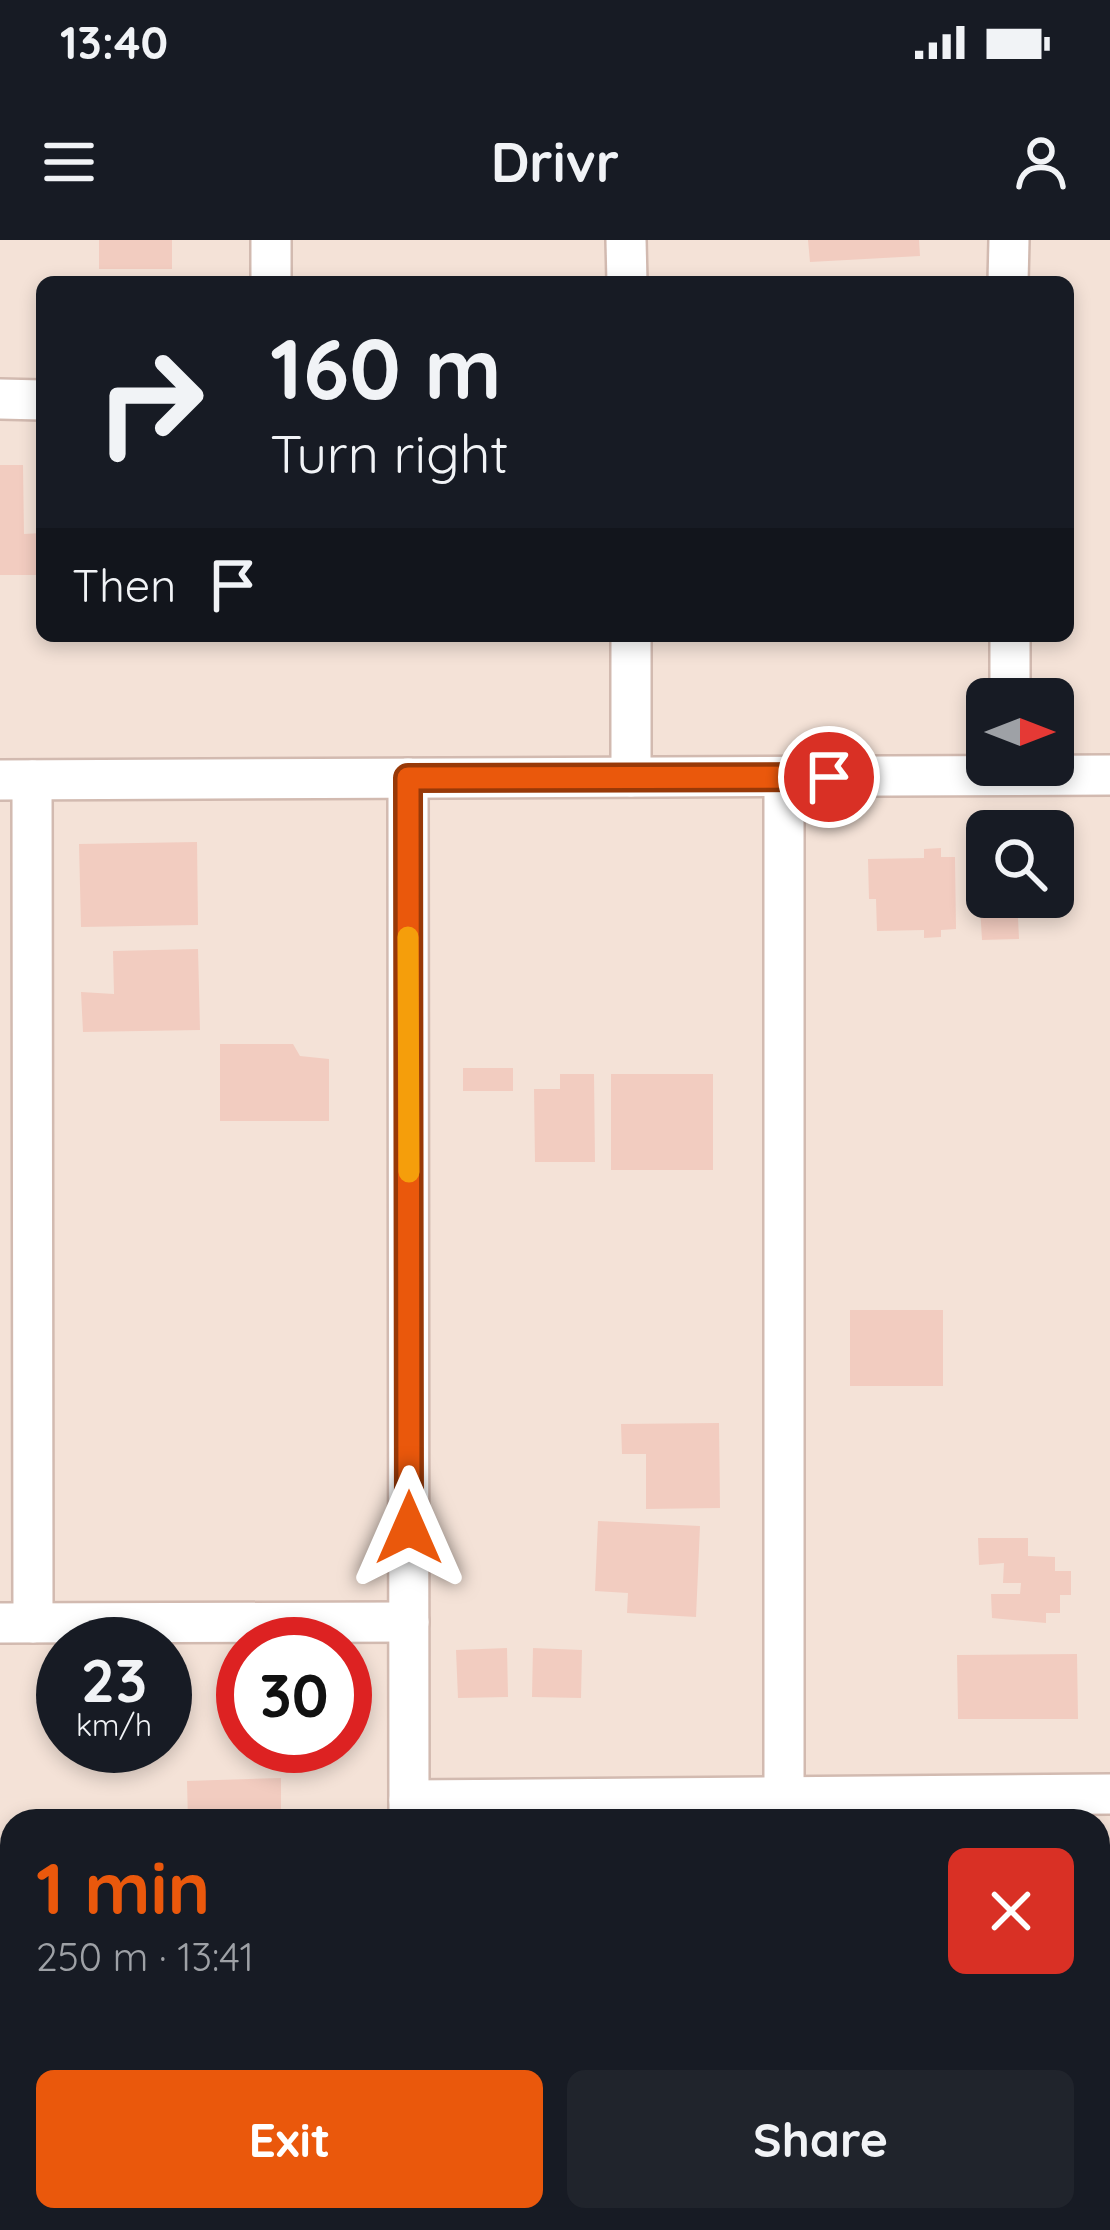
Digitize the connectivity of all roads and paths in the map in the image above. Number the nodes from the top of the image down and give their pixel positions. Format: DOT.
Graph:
graph roads {
  1 [pos="271,240"];
  2 [pos="626,240"];
  3 [pos="1009,240"];
  4 [pos="272,276"];
  5 [pos="627,276"];
  6 [pos="1009,276"];
  7 [pos="0,399"];
  8 [pos="36,400"];
  9 [pos="631,642"];
  10 [pos="1010,642"];
  11 [pos="1010,678"];
  12 [pos="966,771"];
  13 [pos="1074,773"];
  14 [pos="1110,775"];
  15 [pos="631,777"];
  16 [pos="784,777"];
  17 [pos="408,778"];
  18 [pos="16,780"];
  19 [pos="409,1622"];
  20 [pos="17,1623"];
  21 [pos="1110,1794"];
  22 [pos="784,1797"];
  23 [pos="409,1809"];
  24 [pos="463,1809"];
  1 -- 4 [label="street"];
  2 -- 5 [label="street"];
  3 -- 6 [label="street"];
  7 -- 8 [label="street"];
  9 -- 15 [label="street"];
  10 -- 11 [label="street"];
  12 -- 16 [label="street"];
  13 -- 14 [label="street"];
  15 -- 16 [label="street"];
  15 -- 17 [label="street"];
  16 -- 22 [label="street"];
  17 -- 18 [label="street"];
  17 -- 19 [label="street"];
  18 -- 20 [label="street"];
  19 -- 20 [label="street"];
  19 -- 23 [label="street"];
  21 -- 22 [label="street"];
  22 -- 24 [label="street"];
}
